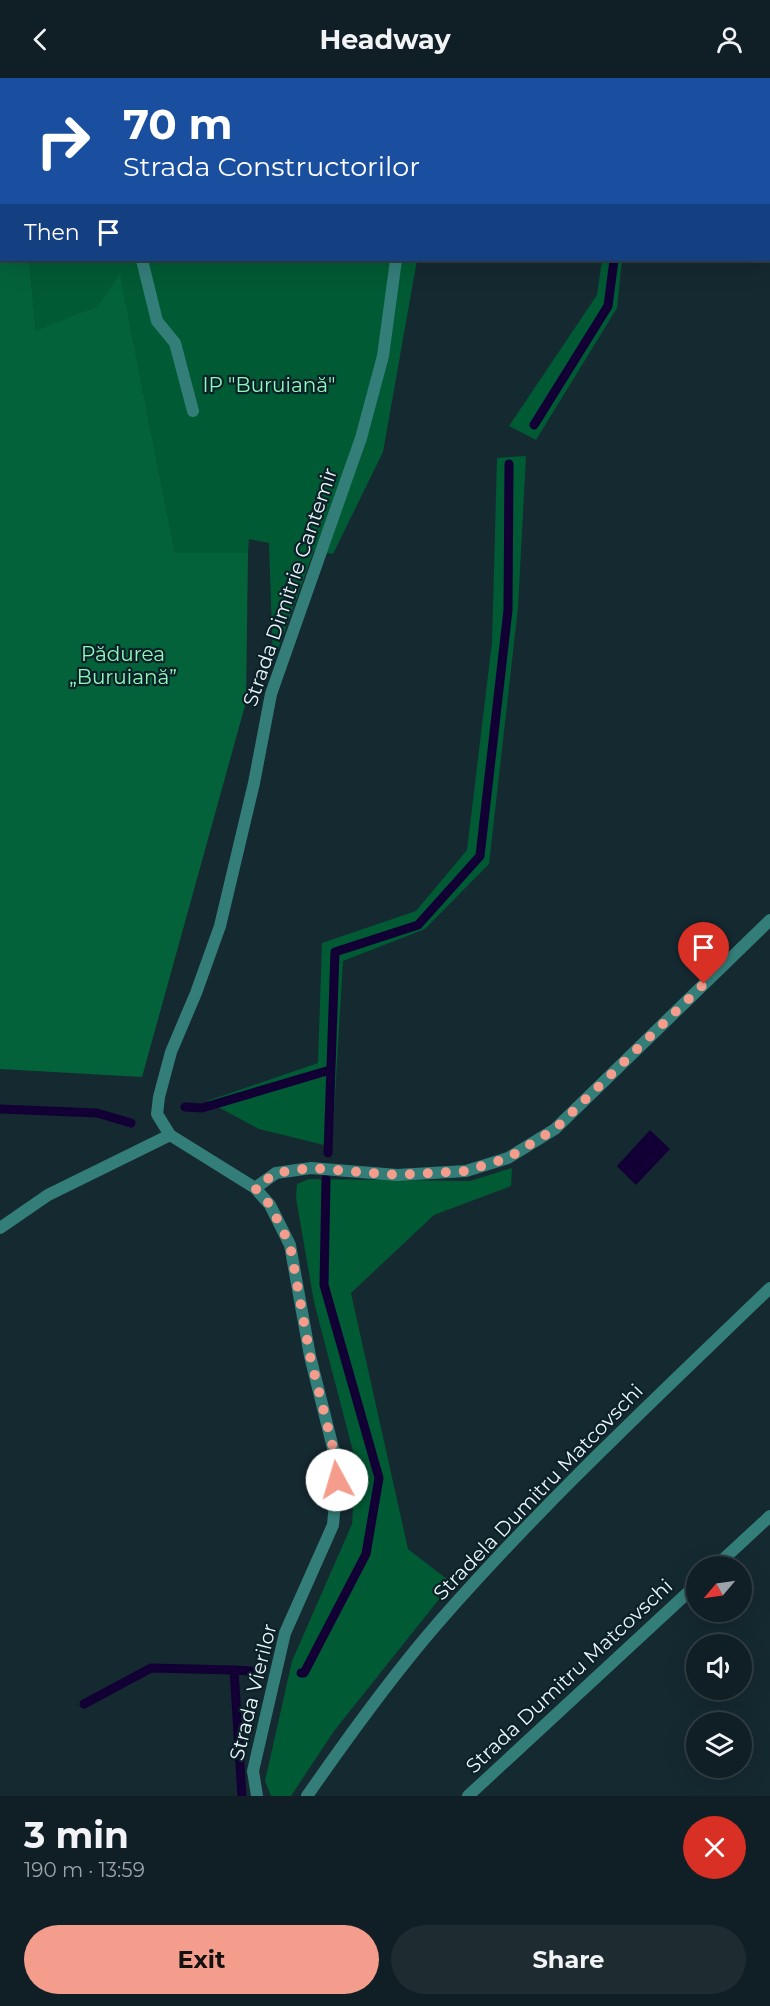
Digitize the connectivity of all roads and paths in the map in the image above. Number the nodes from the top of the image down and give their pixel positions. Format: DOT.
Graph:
graph roads {
  1 [pos="142,261"];
  2 [pos="396,261"];
  3 [pos="193,411"];
  4 [pos="770,920"];
  5 [pos="170,1134"];
  6 [pos="255,1188"];
  7 [pos="0,1228"];
  8 [pos="770,1288"];
  9 [pos="770,1516"];
  10 [pos="727,1556"];
  11 [pos="686,1594"];
  12 [pos="257,1796"];
  13 [pos="307,1796"];
  14 [pos="468,1796"];
  1 -- 3 [label="street"];
  2 -- 5 [label="street, Strada Dimitrie Cantemir"];
  4 -- 6 [label="street"];
  5 -- 6 [label="street, Strada Vierilor"];
  5 -- 7 [label="street"];
  6 -- 12 [label="street, Strada Vierilor"];
  8 -- 13 [label="street, Stradela Dumitru Matcovschi"];
  9 -- 10 [label="street"];
  11 -- 14 [label="street, Strada Dumitru Matcovschi"];
}
